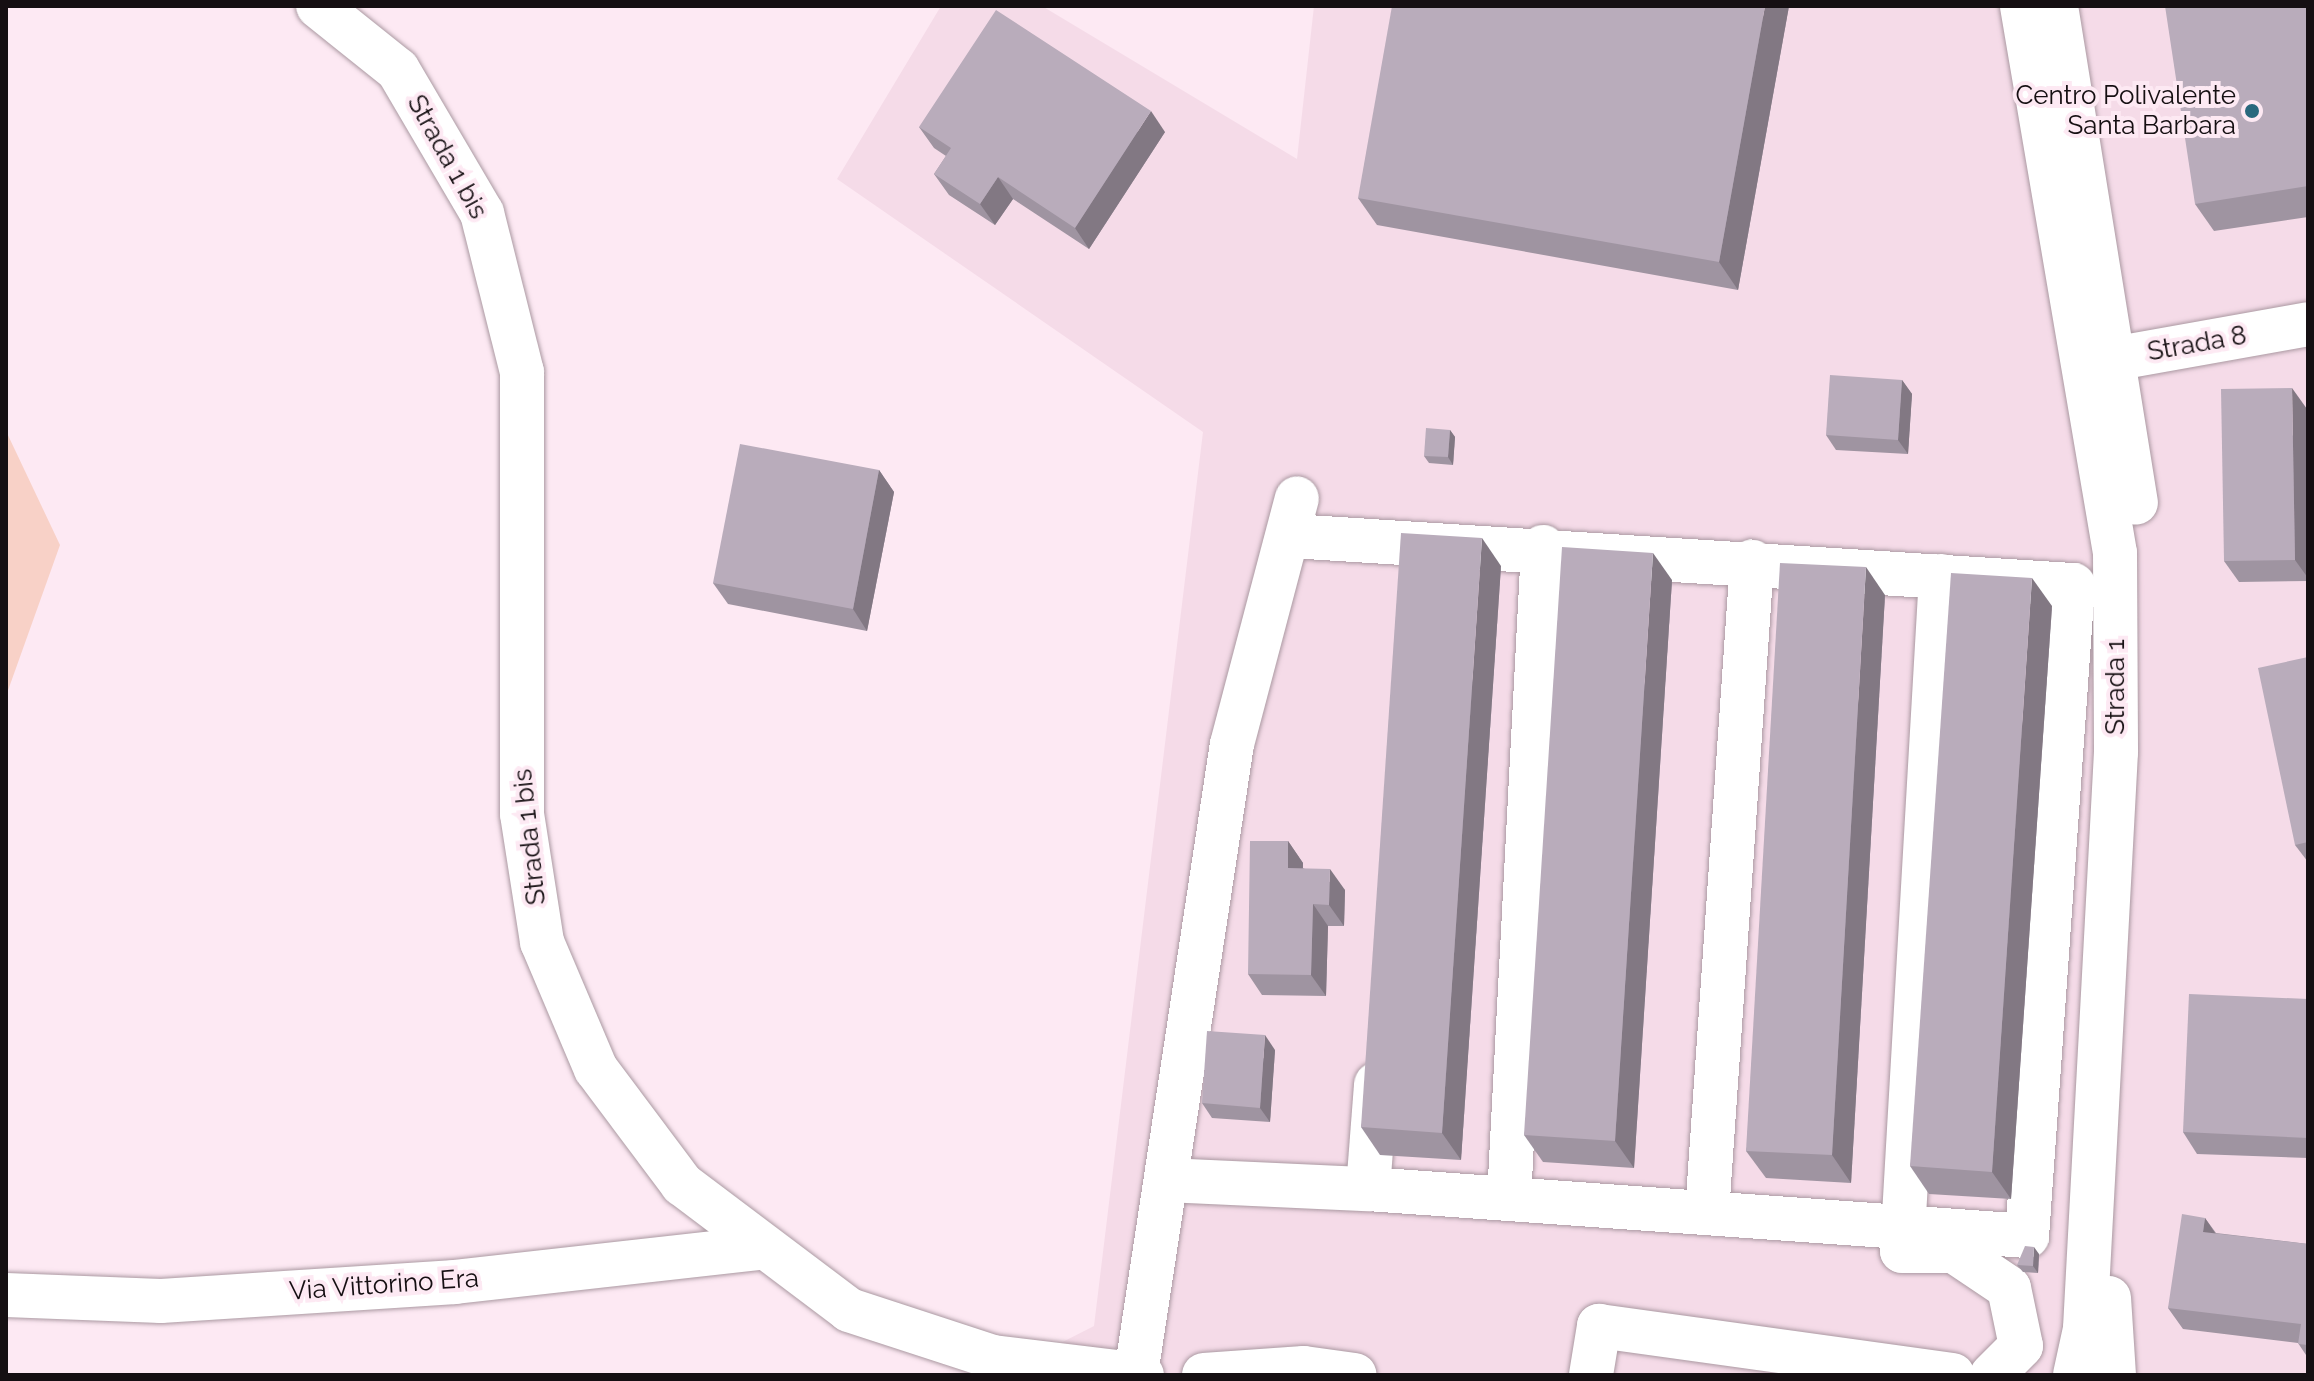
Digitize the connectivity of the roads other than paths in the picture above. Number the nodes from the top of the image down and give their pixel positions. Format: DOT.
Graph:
graph roads {
  1 [pos="318,6"];
  2 [pos="2022,6"];
  3 [pos="2056,6"];
  4 [pos="2308,324"];
  5 [pos="2102,361"];
  6 [pos="1415,539"];
  7 [pos="1543,547"];
  8 [pos="1752,562"];
  9 [pos="1941,576"];
  10 [pos="1411,586"];
  11 [pos="1378,1046"];
  12 [pos="1166,1180"];
  13 [pos="1368,1189"];
  14 [pos="1509,1199"];
  15 [pos="1707,1213"];
  16 [pos="1904,1227"];
  17 [pos="760,1248"];
  18 [pos="6,1295"];
  19 [pos="1136,1374"];
  20 [pos="1142,1375"];
  21 [pos="1204,1375"];
  22 [pos="1355,1375"];
  23 [pos="1591,1375"];
  24 [pos="1953,1375"];
  25 [pos="1992,1375"];
  26 [pos="2075,1375"];
  27 [pos="2114,1375"];
  1 -- 17 [label="street, Strada 1 bis"];
  2 -- 5 [label="street, Strada 1"];
  3 -- 5 [label="street, Strada 1"];
  4 -- 5 [label="street, Strada 8"];
  5 -- 26 [label="street, Strada 1"];
  5 -- 27 [label="street, Strada 1"];
  6 -- 7 [label="street"];
  6 -- 10 [label="street"];
  6 -- 12 [label="street"];
  7 -- 8 [label="street"];
  7 -- 14 [label="street"];
  8 -- 9 [label="street"];
  8 -- 15 [label="street"];
  9 -- 16 [label="street"];
  9 -- 16 [label="street"];
  11 -- 13 [label="street"];
  12 -- 13 [label="street"];
  12 -- 19 [label="street"];
  13 -- 14 [label="street"];
  14 -- 15 [label="street"];
  15 -- 16 [label="street"];
  16 -- 25 [label="street"];
  17 -- 18 [label="street, Via Vittorino Era"];
  17 -- 19 [label="street, Strada 1 bis"];
  19 -- 20 [label="street, Strada 1 bis"];
  21 -- 22 [label="street"];
  23 -- 24 [label="street"];
}
